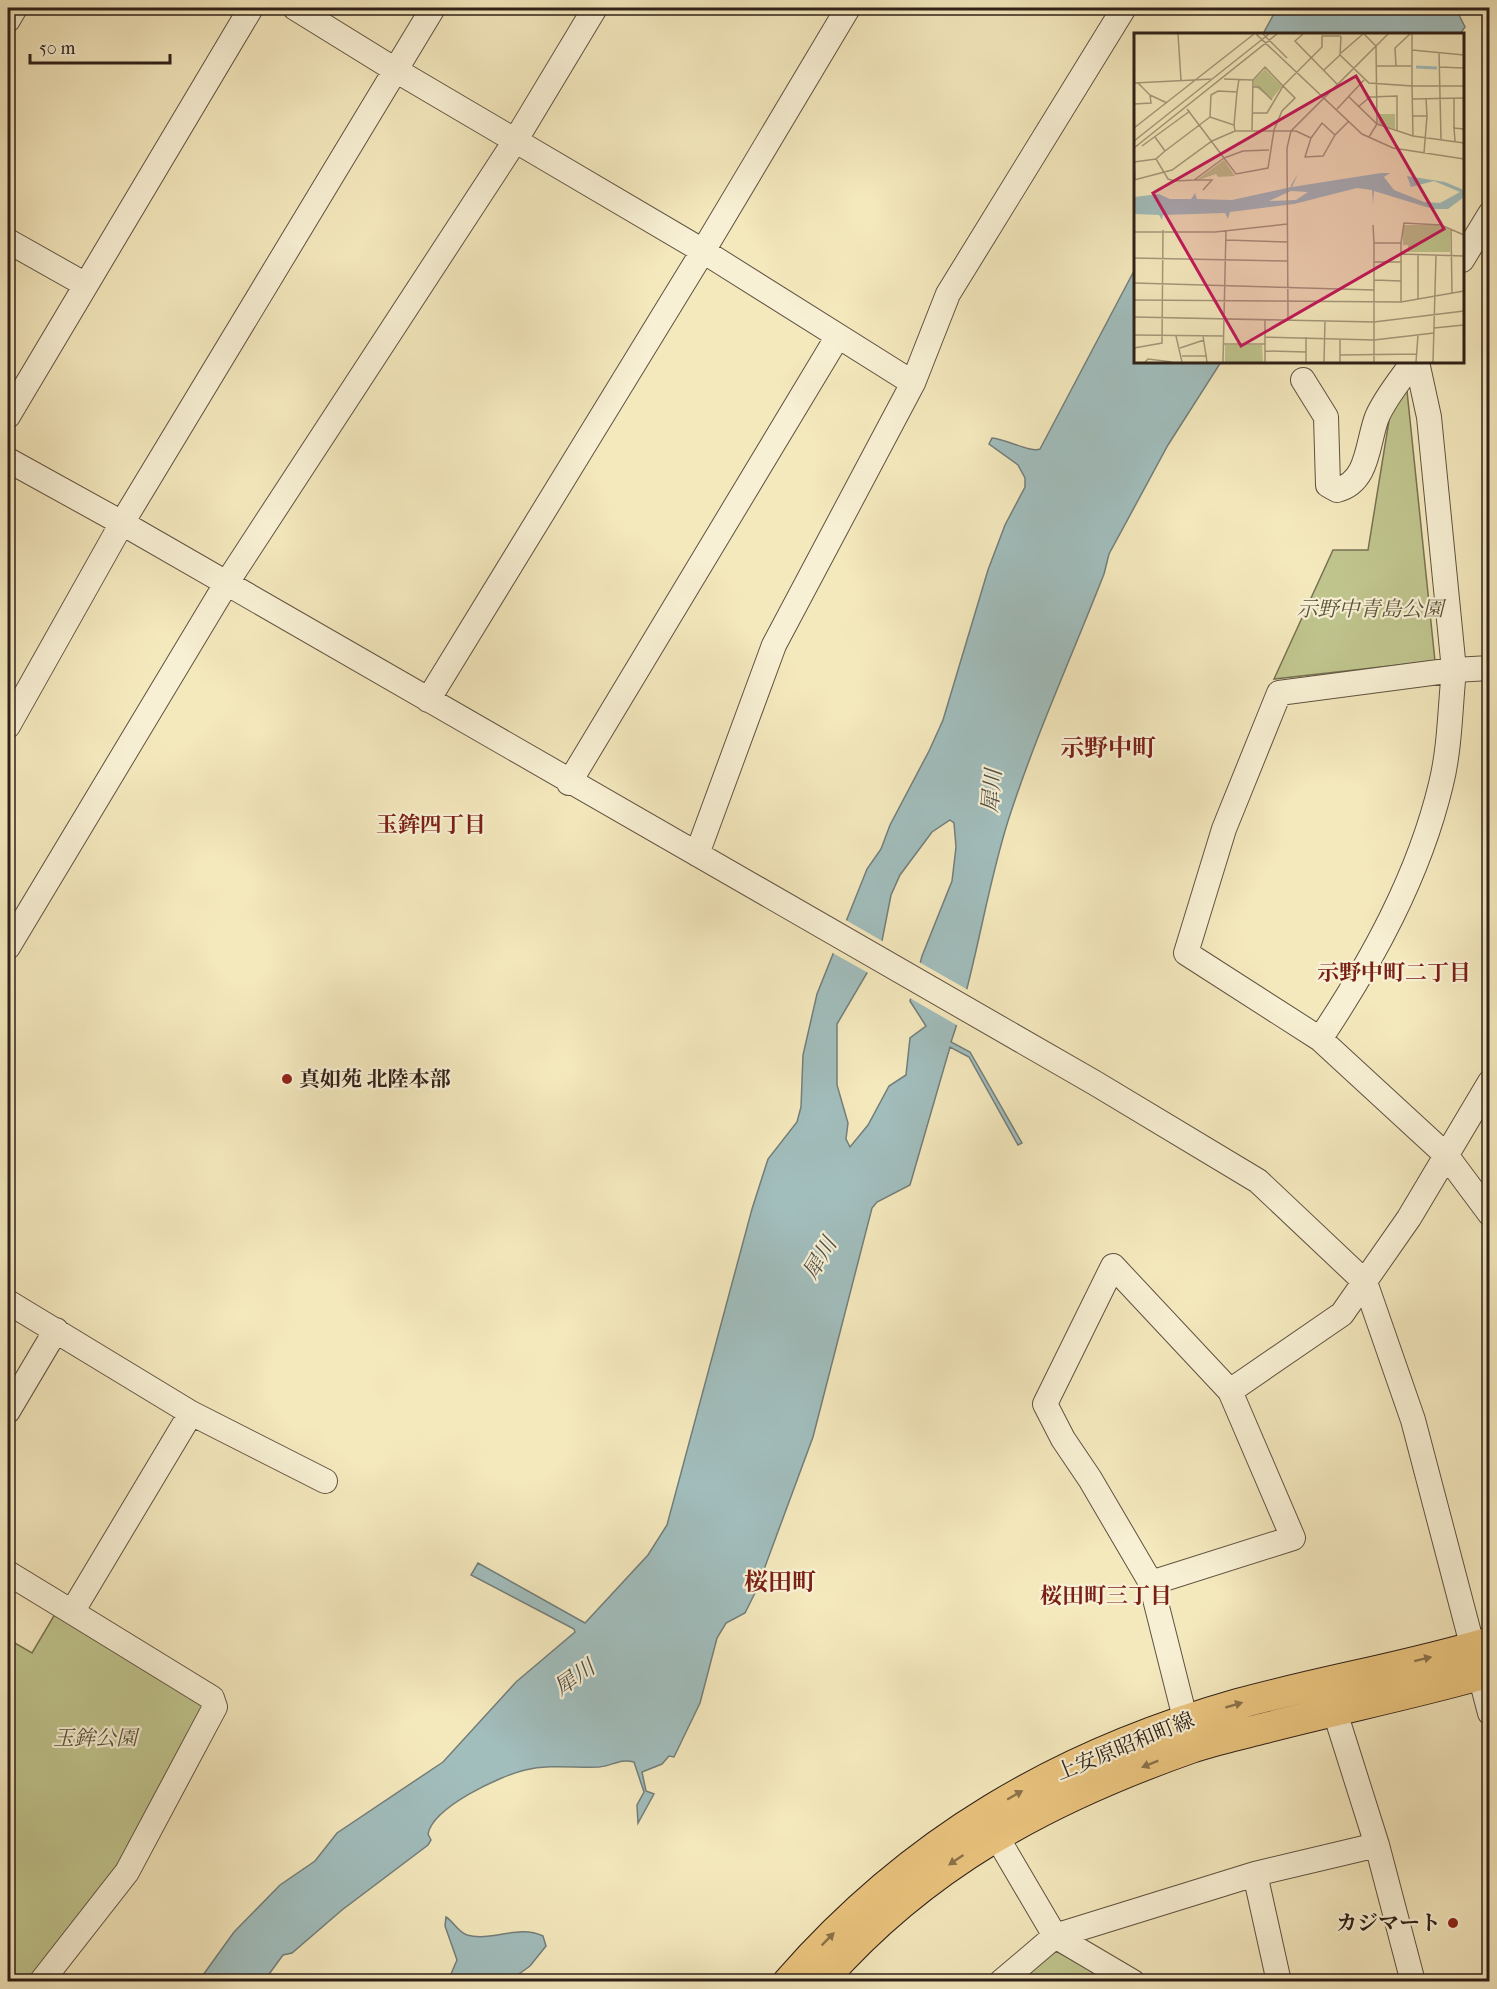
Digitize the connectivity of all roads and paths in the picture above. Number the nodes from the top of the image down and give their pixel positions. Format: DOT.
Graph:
graph roads {
  1 [pos="15,8"];
  2 [pos="250,8"];
  3 [pos="295,8"];
  4 [pos="433,8"];
  5 [pos="595,8"];
  6 [pos="848,8"];
  7 [pos="1124,8"];
  8 [pos="8,20"];
  9 [pos="397,71"];
  10 [pos="515,141"];
  11 [pos="1490,214"];
  12 [pos="8,241"];
  13 [pos="703,251"];
  14 [pos="1464,257"];
  15 [pos="86,285"];
  16 [pos="838,336"];
  17 [pos="1412,363"];
  18 [pos="1417,363"];
  19 [pos="1303,380"];
  20 [pos="913,383"];
  21 [pos="8,416"];
  22 [pos="8,460"];
  23 [pos="122,524"];
  24 [pos="226,585"];
  25 [pos="1490,668"];
  26 [pos="1454,670"];
  27 [pos="428,700"];
  28 [pos="8,726"];
  29 [pos="569,783"];
  30 [pos="697,854"];
  31 [pos="8,947"];
  32 [pos="1320,1039"];
  33 [pos="1490,1082"];
  34 [pos="1446,1155"];
  35 [pos="1490,1214"];
  36 [pos="1365,1282"];
  37 [pos="8,1302"];
  38 [pos="56,1330"];
  39 [pos="1230,1391"];
  40 [pos="8,1411"];
  41 [pos="191,1413"];
  42 [pos="325,1481"];
  43 [pos="8,1573"];
  44 [pos="1151,1583"];
  45 [pos="72,1612"];
  46 [pos="1483,1659"];
  47 [pos="1334,1710"];
  48 [pos="1490,1713"];
  49 [pos="1189,1733"];
  50 [pos="990,1825"];
  51 [pos="1377,1845"];
  52 [pos="1255,1874"];
  53 [pos="1055,1936"];
  54 [pos="41,1982"];
  55 [pos="788,1982"];
  56 [pos="820,1982"];
  57 [pos="1000,1982"];
  58 [pos="1133,1982"];
  59 [pos="1279,1982"];
  60 [pos="1413,1982"];
  1 -- 8 [label="street"];
  2 -- 15 [label="street"];
  3 -- 9 [label="street"];
  4 -- 9 [label="street"];
  5 -- 10 [label="street"];
  6 -- 13 [label="street"];
  7 -- 20 [label="street"];
  9 -- 10 [label="street"];
  9 -- 23 [label="street"];
  10 -- 13 [label="street"];
  10 -- 24 [label="street"];
  11 -- 14 [label="street"];
  12 -- 15 [label="street"];
  13 -- 16 [label="street"];
  13 -- 27 [label="street"];
  15 -- 21 [label="street"];
  16 -- 20 [label="street"];
  16 -- 29 [label="street"];
  17 -- 19 [label="street"];
  18 -- 26 [label="street"];
  20 -- 30 [label="street"];
  22 -- 23 [label="street"];
  23 -- 24 [label="street"];
  23 -- 28 [label="street"];
  24 -- 27 [label="street"];
  24 -- 31 [label="street"];
  25 -- 26 [label="street"];
  26 -- 32 [label="street"];
  26 -- 32 [label="street"];
  27 -- 29 [label="street"];
  29 -- 30 [label="street"];
  30 -- 36 [label="street"];
  32 -- 34 [label="street"];
  33 -- 34 [label="street"];
  34 -- 35 [label="street"];
  34 -- 36 [label="street"];
  36 -- 39 [label="street"];
  36 -- 46 [label="street"];
  37 -- 38 [label="street"];
  38 -- 40 [label="street"];
  38 -- 41 [label="street"];
  39 -- 44 [label="street"];
  39 -- 44 [label="street"];
  41 -- 42 [label="street"];
  41 -- 45 [label="street"];
  43 -- 45 [label="street"];
  44 -- 49 [label="street"];
  45 -- 54 [label="street"];
  46 -- 47 [label="main road, 上安原昭和町線"];
  46 -- 48 [label="street"];
  49 -- 46 [label="main road, 上安原昭和町線, one-way"];
  47 -- 49 [label="main road, 上安原昭和町線"];
  47 -- 51 [label="street"];
  49 -- 50 [label="main road, 上安原昭和町線"];
  50 -- 53 [label="street"];
  55 -- 50 [label="main road, 上安原昭和町線, one-way"];
  50 -- 56 [label="main road, 上安原昭和町線, one-way"];
  51 -- 52 [label="street"];
  51 -- 60 [label="street"];
  52 -- 53 [label="street"];
  52 -- 59 [label="street"];
  53 -- 57 [label="street"];
  53 -- 58 [label="street"];
}
